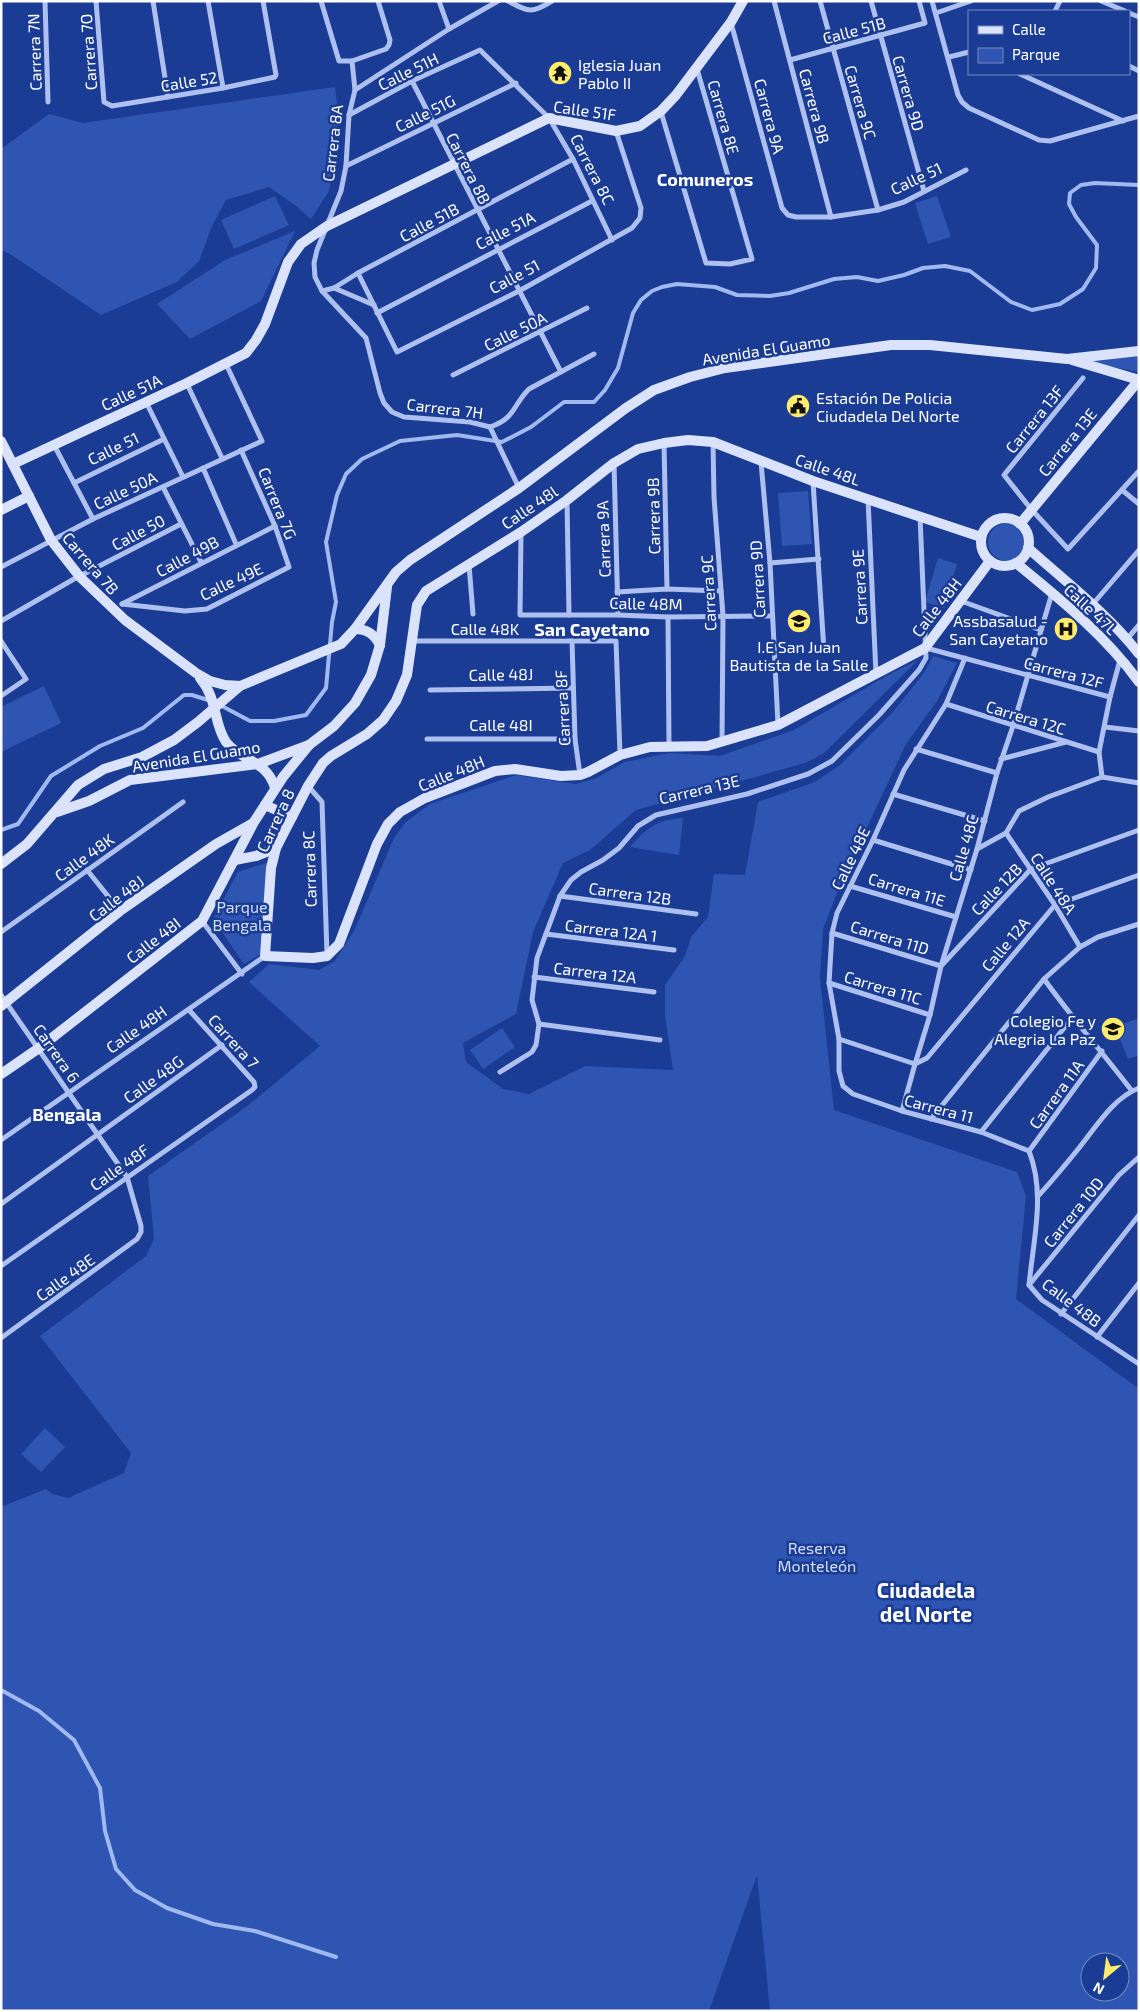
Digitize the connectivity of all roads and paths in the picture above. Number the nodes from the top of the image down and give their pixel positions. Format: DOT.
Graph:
graph roads {
  1 [pos="45,1"];
  2 [pos="96,1"];
  3 [pos="153,1"];
  4 [pos="208,1"];
  5 [pos="263,1"];
  6 [pos="321,1"];
  7 [pos="378,1"];
  8 [pos="439,1"];
  9 [pos="498,1"];
  10 [pos="508,1"];
  11 [pos="552,1"];
  12 [pos="743,1"];
  13 [pos="774,1"];
  14 [pos="820,1"];
  15 [pos="871,1"];
  16 [pos="919,1"];
  17 [pos="932,1"];
  18 [pos="971,1"];
  19 [pos="1101,1"];
  20 [pos="1123,10"];
  21 [pos="936,13"];
  22 [pos="731,22"];
  23 [pos="450,29"];
  24 [pos="880,37"];
  25 [pos="833,48"];
  26 [pos="480,50"];
  27 [pos="968,52"];
  28 [pos="949,57"];
  29 [pos="790,60"];
  30 [pos="352,61"];
  31 [pos="696,68"];
  32 [pos="1022,75"];
  33 [pos="412,81"];
  34 [pos="516,84"];
  35 [pos="222,88"];
  36 [pos="355,90"];
  37 [pos="168,97"];
  38 [pos="48,102"];
  39 [pos="104,102"];
  40 [pos="661,111"];
  41 [pos="349,115"];
  42 [pos="1139,116"];
  43 [pos="549,118"];
  44 [pos="1124,121"];
  45 [pos="433,124"];
  46 [pos="616,131"];
  47 [pos="573,159"];
  48 [pos="454,163"];
  49 [pos="346,166"];
  50 [pos="966,170"];
  51 [pos="924,191"];
  52 [pos="592,202"];
  53 [pos="477,210"];
  54 [pos="878,210"];
  55 [pos="788,215"];
  56 [pos="831,217"];
  57 [pos="327,226"];
  58 [pos="612,240"];
  59 [pos="499,251"];
  60 [pos="358,273"];
  61 [pos="334,288"];
  62 [pos="322,291"];
  63 [pos="519,291"];
  64 [pos="374,305"];
  65 [pos="587,308"];
  66 [pos="377,313"];
  67 [pos="540,332"];
  68 [pos="1139,350"];
  69 [pos="594,354"];
  70 [pos="1067,359"];
  71 [pos="226,364"];
  72 [pos="561,372"];
  73 [pos="453,375"];
  74 [pos="1083,378"];
  75 [pos="1139,380"];
  76 [pos="187,383"];
  77 [pos="145,402"];
  78 [pos="490,427"];
  79 [pos="164,439"];
  80 [pos="1,441"];
  81 [pos="713,442"];
  82 [pos="664,443"];
  83 [pos="54,446"];
  84 [pos="242,450"];
  85 [pos="222,458"];
  86 [pos="762,462"];
  87 [pos="614,463"];
  88 [pos="13,464"];
  89 [pos="203,468"];
  90 [pos="1139,471"];
  91 [pos="183,477"];
  92 [pos="813,481"];
  93 [pos="74,483"];
  94 [pos="163,487"];
  95 [pos="519,488"];
  96 [pos="1122,490"];
  97 [pos="29,496"];
  98 [pos="868,498"];
  99 [pos="567,500"];
  100 [pos="1139,504"];
  101 [pos="1031,509"];
  102 [pos="1,510"];
  103 [pos="920,516"];
  104 [pos="93,520"];
  105 [pos="181,524"];
  106 [pos="1020,524"];
  107 [pos="275,526"];
  108 [pos="521,532"];
  109 [pos="981,537"];
  110 [pos="51,540"];
  111 [pos="236,544"];
  112 [pos="1028,548"];
  113 [pos="1139,550"];
  114 [pos="819,559"];
  115 [pos="990,561"];
  116 [pos="201,562"];
  117 [pos="770,563"];
  118 [pos="1016,563"];
  119 [pos="469,564"];
  120 [pos="1,567"];
  121 [pos="290,567"];
  122 [pos="80,577"];
  123 [pos="387,586"];
  124 [pos="667,589"];
  125 [pos="721,591"];
  126 [pos="617,592"];
  127 [pos="1052,592"];
  128 [pos="960,601"];
  129 [pos="122,604"];
  130 [pos="1092,605"];
  131 [pos="112,609"];
  132 [pos="473,614"];
  133 [pos="569,615"];
  134 [pos="618,615"];
  135 [pos="723,616"];
  136 [pos="772,616"];
  137 [pos="668,617"];
  138 [pos="1,621"];
  139 [pos="1139,625"];
  140 [pos="355,629"];
  141 [pos="1041,630"];
  142 [pos="1127,639"];
  143 [pos="413,640"];
  144 [pos="1,641"];
  145 [pos="572,641"];
  146 [pos="380,645"];
  147 [pos="925,648"];
  148 [pos="824,651"];
  149 [pos="1139,654"];
  150 [pos="1121,657"];
  151 [pos="966,658"];
  152 [pos="196,673"];
  153 [pos="876,674"];
  154 [pos="1028,676"];
  155 [pos="1139,682"];
  156 [pos="240,686"];
  157 [pos="573,688"];
  158 [pos="430,690"];
  159 [pos="1,696"];
  160 [pos="1110,697"];
  161 [pos="946,704"];
  162 [pos="215,708"];
  163 [pos="778,726"];
  164 [pos="1013,726"];
  165 [pos="1105,727"];
  166 [pos="1139,731"];
  167 [pos="575,739"];
  168 [pos="427,740"];
  169 [pos="722,742"];
  170 [pos="1066,742"];
  171 [pos="309,745"];
  172 [pos="669,746"];
  173 [pos="916,749"];
  174 [pos="1099,752"];
  175 [pos="620,755"];
  176 [pos="1001,759"];
  177 [pos="258,764"];
  178 [pos="997,773"];
  179 [pos="580,775"];
  180 [pos="1102,777"];
  181 [pos="1139,784"];
  182 [pos="308,786"];
  183 [pos="275,788"];
  184 [pos="893,794"];
  185 [pos="183,802"];
  186 [pos="265,805"];
  187 [pos="56,812"];
  188 [pos="292,817"];
  189 [pos="985,821"];
  190 [pos="254,822"];
  191 [pos="1139,830"];
  192 [pos="1006,833"];
  193 [pos="873,840"];
  194 [pos="276,848"];
  195 [pos="977,849"];
  196 [pos="235,860"];
  197 [pos="1,864"];
  198 [pos="1031,869"];
  199 [pos="87,870"];
  200 [pos="970,870"];
  201 [pos="1139,875"];
  202 [pos="850,886"];
  203 [pos="560,896"];
  204 [pos="1054,905"];
  205 [pos="120,912"];
  206 [pos="696,914"];
  207 [pos="956,917"];
  208 [pos="202,922"];
  209 [pos="1139,924"];
  210 [pos="1,932"];
  211 [pos="832,933"];
  212 [pos="546,934"];
  213 [pos="1080,947"];
  214 [pos="674,950"];
  215 [pos="265,956"];
  216 [pos="327,956"];
  217 [pos="941,966"];
  218 [pos="242,974"];
  219 [pos="534,977"];
  220 [pos="1044,980"];
  221 [pos="829,983"];
  222 [pos="654,992"];
  223 [pos="3,1001"];
  224 [pos="189,1010"];
  225 [pos="930,1015"];
  226 [pos="1072,1018"];
  227 [pos="538,1024"];
  228 [pos="839,1039"];
  229 [pos="660,1040"];
  230 [pos="222,1045"];
  231 [pos="39,1048"];
  232 [pos="1102,1052"];
  233 [pos="914,1064"];
  234 [pos="500,1072"];
  235 [pos="1,1074"];
  236 [pos="843,1086"];
  237 [pos="1139,1088"];
  238 [pos="252,1090"];
  239 [pos="1132,1091"];
  240 [pos="70,1093"];
  241 [pos="902,1111"];
  242 [pos="931,1119"];
  243 [pos="981,1132"];
  244 [pos="98,1134"];
  245 [pos="1,1140"];
  246 [pos="1029,1151"];
  247 [pos="1137,1159"];
  248 [pos="1139,1167"];
  249 [pos="127,1177"];
  250 [pos="1039,1195"];
  251 [pos="1,1204"];
  252 [pos="1139,1215"];
  253 [pos="141,1232"];
  254 [pos="1,1266"];
  255 [pos="1139,1283"];
  256 [pos="1029,1285"];
  257 [pos="1061,1314"];
  258 [pos="1097,1337"];
  259 [pos="1,1338"];
  260 [pos="1139,1364"];
  1 -- 38 [label="street, Carrera 7N"];
  2 -- 39 [label="street, Carrera 7O"];
  3 -- 37 [label="street"];
  4 -- 35 [label="street"];
  5 -- 35 [label="street, Calle 52"];
  6 -- 30 [label="street"];
  7 -- 30 [label="street"];
  8 -- 23 [label="street"];
  9 -- 23 [label="street"];
  10 -- 11 [label="street"];
  12 -- 22 [label="street, Calle 51F"];
  13 -- 29 [label="street, Carrera 9B"];
  14 -- 25 [label="street, Carrera 9C"];
  15 -- 24 [label="street, Carrera 9D"];
  16 -- 24 [label="street, Calle 51B"];
  17 -- 21 [label="street"];
  18 -- 21 [label="street"];
  19 -- 20 [label="street"];
  21 -- 28 [label="street"];
  22 -- 31 [label="street, Calle 51F"];
  22 -- 55 [label="street, Carrera 9A"];
  23 -- 36 [label="street"];
  24 -- 25 [label="street, Calle 51B"];
  24 -- 51 [label="street, Carrera 9D"];
  25 -- 29 [label="street, Calle 51B"];
  25 -- 54 [label="street, Carrera 9C"];
  26 -- 33 [label="street, Calle 51H"];
  26 -- 34 [label="street, Carrera 8C"];
  27 -- 28 [label="street"];
  28 -- 44 [label="street"];
  29 -- 56 [label="street, Carrera 9B"];
  30 -- 36 [label="street, Carrera 8A"];
  31 -- 40 [label="street, Calle 51F"];
  31 -- 40 [label="street, Carrera 8E"];
  32 -- 44 [label="street"];
  33 -- 41 [label="street, Calle 51H"];
  33 -- 45 [label="street, Carrera 8B"];
  34 -- 43 [label="street, Carrera 8C"];
  34 -- 45 [label="street, Calle 51G"];
  35 -- 37 [label="street, Calle 52"];
  36 -- 41 [label="street, Carrera 8A"];
  37 -- 39 [label="street, Calle 52"];
  40 -- 46 [label="street, Calle 51F"];
  41 -- 49 [label="street, Carrera 8A"];
  42 -- 44 [label="street"];
  43 -- 46 [label="street, Calle 51F"];
  43 -- 47 [label="street, Carrera 8C"];
  43 -- 48 [label="street, Calle 51F"];
  45 -- 48 [label="street, Carrera 8B"];
  45 -- 49 [label="street, Calle 51G"];
  46 -- 58 [label="street, Calle 51"];
  47 -- 52 [label="street, Carrera 8C"];
  47 -- 53 [label="street, Calle 51B"];
  48 -- 53 [label="street, Carrera 8B"];
  48 -- 57 [label="street, Calle 51F"];
  49 -- 57 [label="street, Carrera 8A"];
  50 -- 51 [label="street, Calle 51"];
  51 -- 54 [label="street, Calle 51"];
  52 -- 58 [label="street, Carrera 8C"];
  52 -- 59 [label="street, Calle 51A"];
  53 -- 59 [label="street, Carrera 8B"];
  53 -- 60 [label="street, Calle 51B"];
  54 -- 56 [label="street, Calle 51"];
  55 -- 56 [label="street, Calle 51"];
  57 -- 62 [label="street, Carrera 8A"];
  57 -- 71 [label="street, Calle 51A"];
  58 -- 63 [label="street, Calle 51"];
  59 -- 63 [label="street, Carrera 8B"];
  59 -- 66 [label="street, Calle 51A"];
  60 -- 61 [label="street, Calle 51B"];
  60 -- 64 [label="street"];
  61 -- 62 [label="street, Calle 51B"];
  61 -- 64 [label="street"];
  62 -- 78 [label="street, Carrera 7H"];
  63 -- 66 [label="street, Calle 51"];
  63 -- 67 [label="street, Carrera 8B"];
  64 -- 66 [label="street"];
  65 -- 67 [label="street, Calle 50A"];
  67 -- 72 [label="street, Carrera 8B"];
  67 -- 73 [label="street, Calle 50A"];
  68 -- 70 [label="street, Avenida El Guamo"];
  69 -- 72 [label="street"];
  70 -- 75 [label="street, Avenida El Guamo"];
  70 -- 95 [label="street, Avenida El Guamo"];
  71 -- 76 [label="street, Calle 51A"];
  71 -- 84 [label="street, Calle 50A"];
  72 -- 78 [label="street"];
  74 -- 101 [label="street, Carrera 13F"];
  75 -- 101 [label="street, Carrera 13E"];
  76 -- 77 [label="street, Calle 51A"];
  76 -- 85 [label="street"];
  77 -- 79 [label="street"];
  77 -- 83 [label="street, Calle 51A"];
  78 -- 95 [label="street"];
  79 -- 91 [label="street"];
  79 -- 93 [label="street, Calle 51"];
  80 -- 88 [label="street, Carrera 7B"];
  81 -- 82 [label="street, Calle 48L"];
  81 -- 86 [label="street, Calle 48L"];
  81 -- 125 [label="street, Carrera 9C"];
  82 -- 87 [label="street, Calle 48l"];
  82 -- 124 [label="street, Carrera 9B"];
  83 -- 88 [label="street, Calle 51A"];
  83 -- 93 [label="street"];
  84 -- 85 [label="street, Calle 50A"];
  84 -- 107 [label="street, Carrera 7G"];
  85 -- 89 [label="street, Calle 50A"];
  86 -- 92 [label="street, Calle 48L"];
  86 -- 117 [label="street, Carrera 9D"];
  87 -- 99 [label="street, Calle 48l"];
  87 -- 126 [label="street, Carrera 9A"];
  88 -- 97 [label="street, Carrera 7B"];
  89 -- 91 [label="street, Calle 50A"];
  89 -- 111 [label="street"];
  90 -- 96 [label="street"];
  91 -- 94 [label="street, Calle 50A"];
  92 -- 98 [label="street, Calle 48L"];
  92 -- 114 [label="street"];
  93 -- 104 [label="street"];
  94 -- 104 [label="street, Calle 50A"];
  94 -- 105 [label="street"];
  95 -- 123 [label="street, Avenida El Guamo"];
  96 -- 100 [label="street"];
  96 -- 101 [label="street"];
  97 -- 102 [label="street"];
  97 -- 110 [label="street, Carrera 7B"];
  98 -- 103 [label="street, Calle 48L"];
  98 -- 153 [label="street, Carrera 9E"];
  99 -- 108 [label="street, Calle 48l"];
  99 -- 133 [label="street"];
  101 -- 106 [label="street, Carrera 13E"];
  103 -- 109 [label="street, Calle 48L"];
  103 -- 147 [label="street, Carrera 13E"];
  104 -- 110 [label="street, Calle 50A"];
  105 -- 116 [label="street"];
  105 -- 122 [label="street, Calle 50"];
  106 -- 109 [label="street"];
  106 -- 112 [label="street"];
  107 -- 111 [label="street, Calle 49B"];
  107 -- 121 [label="street, Carrera 7G"];
  108 -- 119 [label="street, Calle 48l"];
  108 -- 133 [label="street, Calle 48M"];
  109 -- 115 [label="street"];
  110 -- 120 [label="street, Calle 50A"];
  110 -- 122 [label="street, Carrera 7B"];
  111 -- 116 [label="street, Calle 49B"];
  112 -- 118 [label="street"];
  112 -- 130 [label="street, Calle 47L"];
  113 -- 130 [label="street"];
  114 -- 117 [label="street"];
  114 -- 148 [label="street"];
  115 -- 118 [label="street"];
  115 -- 128 [label="street, Calle 48H"];
  116 -- 129 [label="street, Calle 49B"];
  117 -- 136 [label="street, Carrera 9D"];
  118 -- 127 [label="street, Calle 47L"];
  119 -- 132 [label="street"];
  119 -- 143 [label="street, Calle 48l"];
  121 -- 129 [label="street, Calle 49E"];
  122 -- 131 [label="street, Carrera 7B"];
  122 -- 138 [label="street, Calle 50"];
  123 -- 140 [label="street, Avenida El Guamo"];
  123 -- 146 [label="street, Avenida El Guamo"];
  124 -- 125 [label="street"];
  124 -- 126 [label="street"];
  125 -- 135 [label="street, Carrera 9C"];
  126 -- 134 [label="street, Carrera 9A"];
  127 -- 141 [label="street, Calle 48C"];
  127 -- 150 [label="street, Calle 47L"];
  128 -- 141 [label="street"];
  128 -- 147 [label="street, Calle 48H"];
  129 -- 131 [label="street, Calle 49B"];
  130 -- 142 [label="street, Calle 47L"];
  131 -- 152 [label="street, Carrera 7B"];
  133 -- 134 [label="street, Calle 48M"];
  134 -- 137 [label="street, Calle 48M"];
  135 -- 136 [label="street, Calle 48M"];
  135 -- 137 [label="street, Calle 48M"];
  135 -- 169 [label="street, Carrera 9C"];
  136 -- 163 [label="street, Carrera 9D"];
  137 -- 172 [label="street"];
  139 -- 142 [label="street"];
  140 -- 146 [label="street"];
  140 -- 156 [label="street, Avenida El Guamo"];
  141 -- 154 [label="street, Calle 48C"];
  142 -- 149 [label="street, Calle 47L"];
  143 -- 145 [label="street, Calle 48K"];
  143 -- 182 [label="street"];
  144 -- 159 [label="street"];
  145 -- 157 [label="street, Carrera 8F"];
  145 -- 175 [label="street, Calle 48K"];
  146 -- 171 [label="street, Avenida El Guamo"];
  147 -- 151 [label="street, Carrera 12F"];
  147 -- 153 [label="street, Calle 48H"];
  147 -- 203 [label="street, Carrera 13E"];
  150 -- 155 [label="street, Calle 47L"];
  150 -- 160 [label="street"];
  151 -- 154 [label="street, Carrera 12F"];
  151 -- 161 [label="street, Calle 48E"];
  152 -- 156 [label="street, Carrera 7B"];
  152 -- 162 [label="street, Carrera 7B"];
  153 -- 163 [label="street, Calle 48H"];
  154 -- 160 [label="street, Carrera 12F"];
  154 -- 164 [label="street, Calle 48C"];
  156 -- 162 [label="street, Avenida El Guamo"];
  157 -- 158 [label="street, Calle 48J"];
  157 -- 167 [label="street, Carrera 8F"];
  160 -- 165 [label="street"];
  161 -- 164 [label="street, Carrera 12C"];
  161 -- 173 [label="street, Calle 48E"];
  162 -- 177 [label="street, Carrera 7B"];
  162 -- 187 [label="street, Avenida El Guamo"];
  163 -- 169 [label="street, Calle 48H"];
  164 -- 170 [label="street, Carrera 12C"];
  164 -- 176 [label="street, Calle 48C"];
  165 -- 166 [label="street"];
  165 -- 174 [label="street"];
  167 -- 168 [label="street, Calle 48I"];
  167 -- 179 [label="street, Carrera 8F"];
  169 -- 172 [label="street, Calle 48H"];
  170 -- 174 [label="street, Carrera 12C"];
  170 -- 176 [label="street"];
  171 -- 177 [label="street, Avenida El Guamo"];
  171 -- 183 [label="street, Calle 48I"];
  172 -- 175 [label="street, Calle 48H"];
  173 -- 178 [label="street"];
  173 -- 184 [label="street, Calle 48E"];
  174 -- 180 [label="street"];
  175 -- 179 [label="street, Calle 48H"];
  176 -- 178 [label="street, Calle 48C"];
  177 -- 183 [label="street"];
  177 -- 187 [label="street, Avenida El Guamo"];
  178 -- 189 [label="street, Calle 48C"];
  179 -- 216 [label="street, Calle 48H"];
  180 -- 181 [label="street"];
  180 -- 192 [label="street"];
  182 -- 188 [label="street, Carrera 8"];
  182 -- 216 [label="street, Carrera 8C"];
  183 -- 186 [label="street, Calle 48I"];
  184 -- 189 [label="street"];
  184 -- 193 [label="street, Calle 48E"];
  185 -- 199 [label="street, Calle 48K"];
  186 -- 188 [label="street"];
  186 -- 190 [label="street, Calle 48I"];
  187 -- 197 [label="street, Avenida El Guamo"];
  188 -- 194 [label="street, Carrera 8"];
  189 -- 195 [label="street, Calle 48C"];
  190 -- 196 [label="street, Calle 48I"];
  190 -- 205 [label="street, Calle 48J"];
  191 -- 198 [label="street, Calle 12B"];
  192 -- 195 [label="street"];
  192 -- 198 [label="street, Calle 48A"];
  193 -- 200 [label="street"];
  193 -- 202 [label="street, Calle 48E"];
  194 -- 196 [label="street"];
  194 -- 215 [label="street, Carrera 8"];
  195 -- 200 [label="street, Calle 48C"];
  196 -- 208 [label="street, Calle 48I"];
  198 -- 204 [label="street, Calle 48A"];
  198 -- 217 [label="street, Calle 12B"];
  199 -- 205 [label="street"];
  199 -- 210 [label="street, Calle 48K"];
  200 -- 207 [label="street, Calle 48C"];
  201 -- 204 [label="street"];
  202 -- 207 [label="street, Carrera 11E"];
  202 -- 211 [label="street, Calle 48E"];
  203 -- 206 [label="street, Carrera 12B"];
  203 -- 212 [label="street, Carrera 13E"];
  204 -- 213 [label="street, Calle 48A"];
  204 -- 233 [label="street, Calle 12A"];
  205 -- 223 [label="street, Calle 48J"];
  207 -- 217 [label="street, Calle 48C"];
  208 -- 218 [label="street"];
  208 -- 231 [label="street, Calle 48I"];
  209 -- 213 [label="street"];
  211 -- 217 [label="street, Carrera 11D"];
  211 -- 221 [label="street, Calle 48E"];
  212 -- 214 [label="street, Carrera 12A 1"];
  212 -- 219 [label="street, Carrera 13E"];
  213 -- 220 [label="street"];
  215 -- 216 [label="street"];
  215 -- 218 [label="street, Calle 48H"];
  217 -- 225 [label="street, Calle 48C"];
  218 -- 224 [label="street, Calle 48H"];
  219 -- 222 [label="street, Carrera 12A"];
  219 -- 227 [label="street, Carrera 13E"];
  220 -- 226 [label="street"];
  220 -- 242 [label="street"];
  221 -- 225 [label="street, Carrera 11C"];
  221 -- 228 [label="street, Calle 48E"];
  223 -- 231 [label="street, Carrera 6"];
  224 -- 230 [label="street, Carrera 7"];
  224 -- 240 [label="street, Calle 48H"];
  225 -- 233 [label="street, Calle 48C"];
  226 -- 232 [label="street"];
  226 -- 243 [label="street"];
  227 -- 229 [label="street"];
  227 -- 234 [label="street, Carrera 13E"];
  228 -- 233 [label="street"];
  228 -- 236 [label="street, Calle 48E"];
  230 -- 238 [label="street, Carrera 7"];
  230 -- 244 [label="street, Calle 48G"];
  231 -- 235 [label="street, Calle 48I"];
  231 -- 240 [label="street, Carrera 6"];
  232 -- 239 [label="street"];
  232 -- 246 [label="street, Carrera 11A"];
  233 -- 241 [label="street, Calle 48C"];
  236 -- 241 [label="street, Carrera 11"];
  237 -- 239 [label="street"];
  238 -- 249 [label="street, Calle 48F"];
  239 -- 250 [label="street"];
  240 -- 244 [label="street, Carrera 6"];
  240 -- 245 [label="street, Calle 48H"];
  241 -- 242 [label="street, Carrera 11"];
  242 -- 243 [label="street, Carrera 11"];
  243 -- 246 [label="street, Carrera 11"];
  244 -- 249 [label="street, Carrera 6"];
  244 -- 251 [label="street, Calle 48G"];
  246 -- 250 [label="street, Calle 48B"];
  247 -- 248 [label="street"];
  247 -- 256 [label="street, Carrera 10D"];
  249 -- 253 [label="street, Carrera 6"];
  249 -- 254 [label="street, Calle 48F"];
  250 -- 256 [label="street, Calle 48B"];
  252 -- 257 [label="street"];
  253 -- 259 [label="street, Calle 48E"];
  255 -- 258 [label="street"];
  256 -- 257 [label="street, Calle 48B"];
  257 -- 258 [label="street, Calle 48B"];
  258 -- 260 [label="street, Calle 48B"];
}
